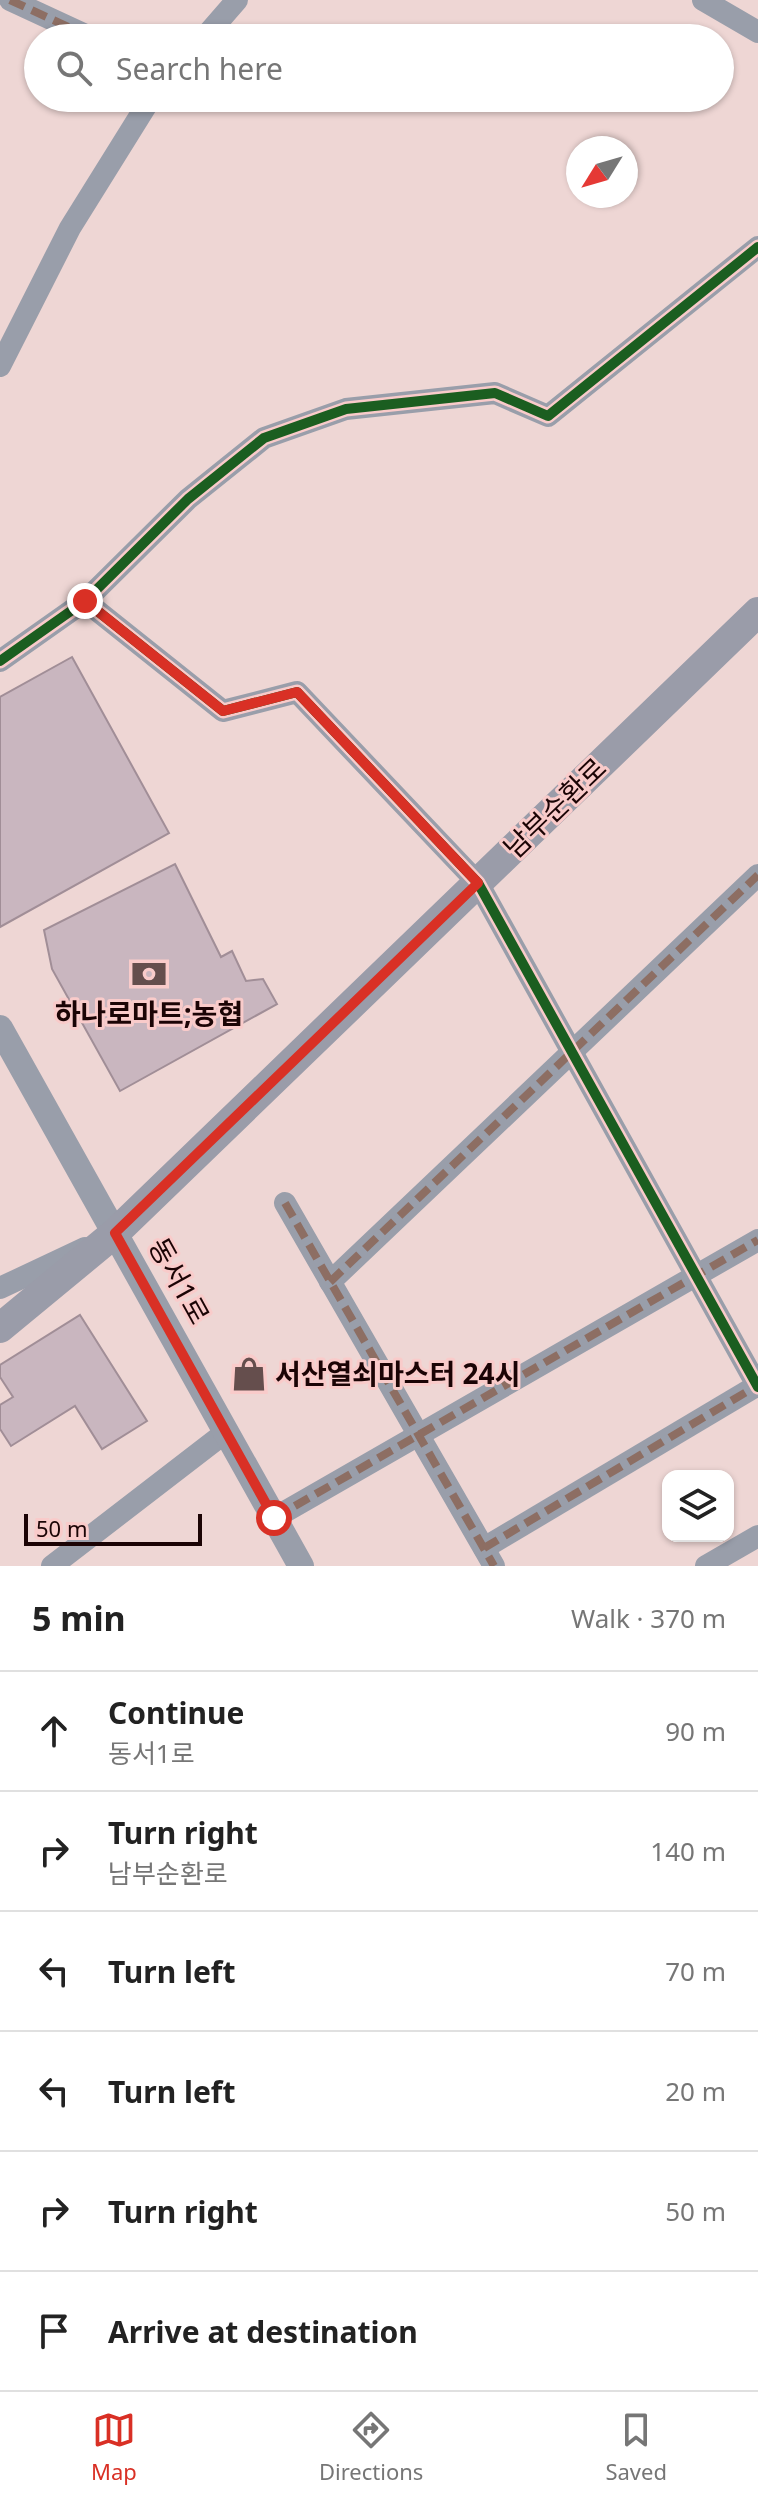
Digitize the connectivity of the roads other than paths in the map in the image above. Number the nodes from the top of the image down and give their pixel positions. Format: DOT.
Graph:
graph roads {
  1 [pos="10,0"];
  2 [pos="237,0"];
  3 [pos="703,0"];
  4 [pos="62,24"];
  5 [pos="216,24"];
  6 [pos="758,32"];
  7 [pos="142,112"];
  8 [pos="758,247"];
  9 [pos="0,366"];
  10 [pos="85,601"];
  11 [pos="758,612"];
  12 [pos="0,661"];
  13 [pos="758,875"];
  14 [pos="478,883"];
  15 [pos="0,1028"];
  16 [pos="572,1051"];
  17 [pos="285,1203"];
  18 [pos="115,1233"];
  19 [pos="758,1240"];
  20 [pos="696,1276"];
  21 [pos="330,1282"];
  22 [pos="0,1288"];
  23 [pos="0,1328"];
  24 [pos="758,1386"];
  25 [pos="226,1432"];
  26 [pos="419,1435"];
  27 [pos="274,1518"];
  28 [pos="758,1536"];
  29 [pos="489,1557"];
  30 [pos="52,1566"];
  31 [pos="301,1566"];
  32 [pos="706,1566"];
  1 -- 4 [label="street"];
  2 -- 5 [label="street"];
  3 -- 6 [label="street"];
  7 -- 9 [label="street"];
  8 -- 10 [label="street"];
  10 -- 12 [label="street"];
  10 -- 14 [label="street"];
  11 -- 14 [label="main road, 남부순환로"];
  13 -- 16 [label="street"];
  14 -- 16 [label="street"];
  14 -- 18 [label="main road, 남부순환로"];
  15 -- 18 [label="street, 동서1로"];
  16 -- 20 [label="street"];
  16 -- 21 [label="street"];
  17 -- 21 [label="street"];
  18 -- 22 [label="street"];
  18 -- 23 [label="main road, 남부순환로"];
  18 -- 25 [label="street, 동서1로"];
  19 -- 20 [label="street"];
  20 -- 24 [label="street"];
  20 -- 26 [label="street"];
  21 -- 26 [label="street"];
  24 -- 29 [label="street"];
  25 -- 27 [label="street, 동서1로"];
  25 -- 30 [label="street"];
  26 -- 27 [label="street"];
  26 -- 29 [label="street"];
  27 -- 31 [label="street, 동서1로"];
  28 -- 32 [label="street"];
}
